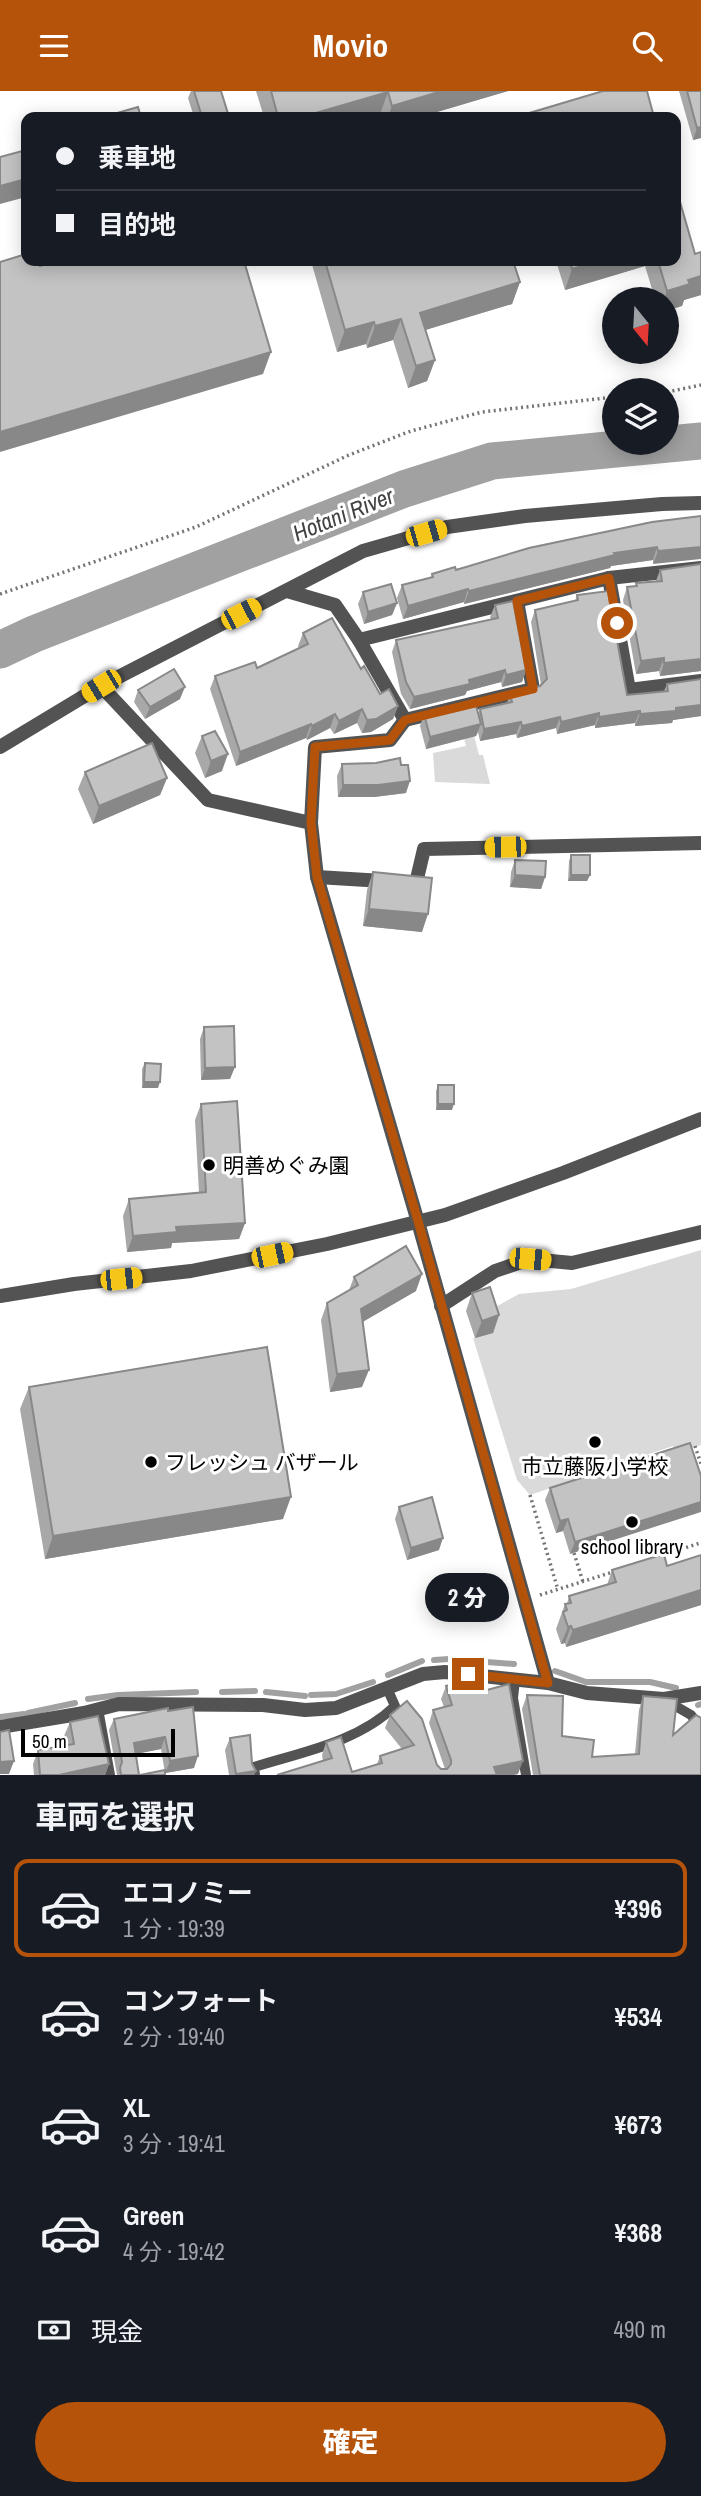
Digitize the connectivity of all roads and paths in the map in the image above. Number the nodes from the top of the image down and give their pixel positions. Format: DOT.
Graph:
graph roads {
  1 [pos="701,385"];
  2 [pos="679,390"];
  3 [pos="602,398"];
  4 [pos="701,502"];
  5 [pos="701,568"];
  6 [pos="609,578"];
  7 [pos="287,591"];
  8 [pos="0,594"];
  9 [pos="517,601"];
  10 [pos="359,640"];
  11 [pos="701,681"];
  12 [pos="101,686"];
  13 [pos="405,720"];
  14 [pos="0,747"];
  15 [pos="311,823"];
  16 [pos="701,843"];
  17 [pos="317,877"];
  18 [pos="701,1119"];
  19 [pos="418,1221"];
  20 [pos="701,1232"];
  21 [pos="0,1296"];
  22 [pos="441,1306"];
  23 [pos="695,1446"];
  24 [pos="701,1464"];
  25 [pos="530,1495"];
  26 [pos="700,1543"];
  27 [pos="574,1553"];
  28 [pos="663,1555"];
  29 [pos="652,1559"];
  30 [pos="666,1563"];
  31 [pos="618,1570"];
  32 [pos="583,1582"];
  33 [pos="558,1590"];
  34 [pos="525,1600"];
  35 [pos="516,1679"];
  36 [pos="548,1683"];
  37 [pos="388,1692"];
  38 [pos="701,1693"];
  39 [pos="664,1699"];
  40 [pos="406,1704"];
  41 [pos="98,1709"];
  42 [pos="0,1727"];
  43 [pos="701,1728"];
  44 [pos="110,1775"];
  45 [pos="255,1775"];
  46 [pos="526,1775"];
  1 -- 2 [label="path"];
  3 -- 8 [label="path"];
  4 -- 7 [label="street"];
  5 -- 6 [label="street"];
  6 -- 9 [label="street"];
  6 -- 11 [label="street"];
  7 -- 10 [label="street"];
  7 -- 12 [label="street"];
  9 -- 10 [label="street"];
  9 -- 13 [label="street"];
  10 -- 13 [label="street"];
  12 -- 14 [label="street"];
  12 -- 15 [label="street"];
  13 -- 15 [label="street"];
  15 -- 17 [label="street"];
  16 -- 17 [label="street"];
  17 -- 19 [label="street"];
  18 -- 19 [label="street"];
  19 -- 21 [label="street"];
  19 -- 22 [label="street"];
  20 -- 22 [label="street"];
  22 -- 34 [label="street"];
  23 -- 24 [label="path"];
  25 -- 33 [label="path"];
  26 -- 28 [label="path"];
  27 -- 32 [label="path"];
  28 -- 29 [label="path"];
  28 -- 30 [label="path"];
  31 -- 32 [label="path"];
  32 -- 33 [label="path"];
  33 -- 34 [label="path"];
  34 -- 36 [label="street"];
  35 -- 36 [label="street"];
  35 -- 37 [label="street"];
  35 -- 46 [label="lane"];
  36 -- 39 [label="street"];
  37 -- 40 [label="lane"];
  37 -- 41 [label="street"];
  37 -- 45 [label="lane"];
  38 -- 39 [label="street"];
  39 -- 43 [label="lane"];
  41 -- 42 [label="street"];
  41 -- 44 [label="lane"];
}
